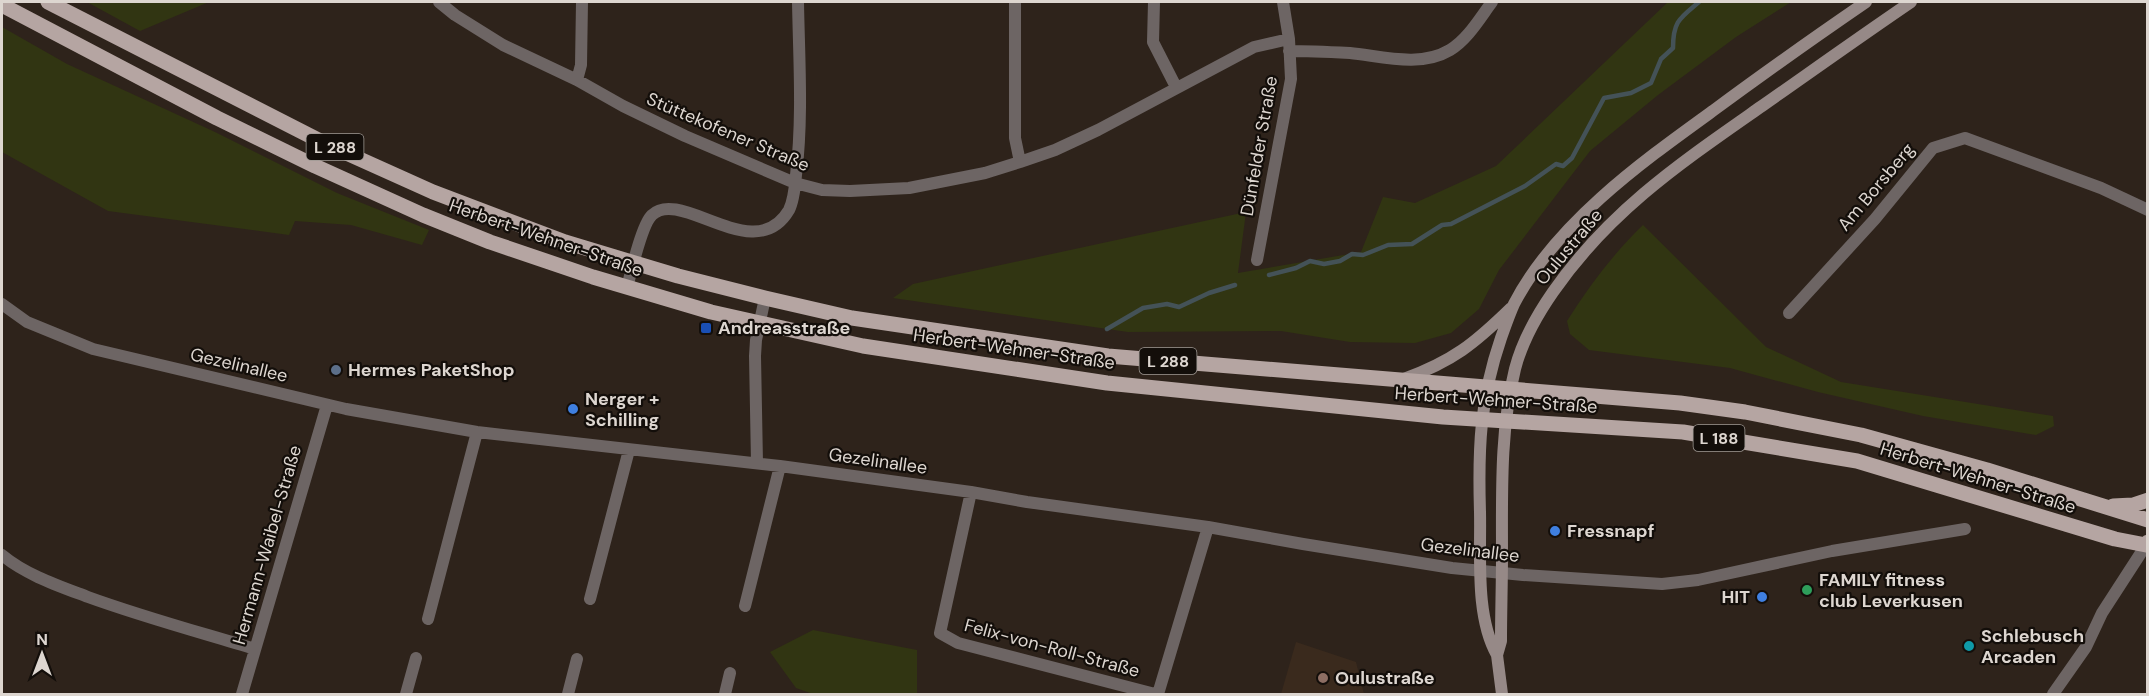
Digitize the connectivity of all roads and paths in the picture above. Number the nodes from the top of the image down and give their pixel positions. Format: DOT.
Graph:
graph roads {
  1 [pos="48,2"];
  2 [pos="439,2"];
  3 [pos="582,2"];
  4 [pos="798,2"];
  5 [pos="1015,2"];
  6 [pos="1154,2"];
  7 [pos="1283,2"];
  8 [pos="1492,2"];
  9 [pos="1866,2"];
  10 [pos="1911,2"];
  11 [pos="2,5"];
  12 [pos="1289,45"];
  13 [pos="577,80"];
  14 [pos="1176,87"];
  15 [pos="1020,162"];
  16 [pos="795,183"];
  17 [pos="2148,210"];
  18 [pos="1257,260"];
  19 [pos="634,263"];
  20 [pos="627,288"];
  21 [pos="765,298"];
  22 [pos="2,304"];
  23 [pos="1514,305"];
  24 [pos="1790,313"];
  25 [pos="759,324"];
  26 [pos="1401,380"];
  27 [pos="1486,387"];
  28 [pos="1511,389"];
  29 [pos="327,405"];
  30 [pos="1481,420"];
  31 [pos="1506,422"];
  32 [pos="477,432"];
  33 [pos="630,450"];
  34 [pos="757,463"];
  35 [pos="780,466"];
  36 [pos="970,492"];
  37 [pos="2148,500"];
  38 [pos="2104,506"];
  39 [pos="2148,520"];
  40 [pos="1208,527"];
  41 [pos="1965,529"];
  42 [pos="2147,544"];
  43 [pos="2,555"];
  44 [pos="1481,570"];
  45 [pos="1502,572"];
  46 [pos="590,599"];
  47 [pos="745,606"];
  48 [pos="428,619"];
  49 [pos="255,649"];
  50 [pos="1497,655"];
  51 [pos="416,658"];
  52 [pos="577,659"];
  53 [pos="730,673"];
  54 [pos="242,694"];
  55 [pos="406,694"];
  56 [pos="568,694"];
  57 [pos="725,694"];
  58 [pos="1156,694"];
  59 [pos="1502,694"];
  60 [pos="2053,694"];
  1 -- 19 [label="main road, Herbert-Wehner-Straße / L 288"];
  2 -- 13 [label="street, Stüttekofener Straße"];
  3 -- 13 [label="street"];
  4 -- 16 [label="street"];
  5 -- 15 [label="street"];
  6 -- 14 [label="street"];
  7 -- 12 [label="street, Dünfelder Straße"];
  8 -- 12 [label="street, Stüttekofener Straße"];
  9 -- 23 [label="main road, Oulustraße"];
  10 -- 28 [label="main road, Oulustraße"];
  11 -- 20 [label="main road, Herbert-Wehner-Straße / L 288"];
  12 -- 14 [label="street, Stüttekofener Straße"];
  12 -- 18 [label="street, Dünfelder Straße"];
  13 -- 16 [label="street, Stüttekofener Straße"];
  14 -- 15 [label="street, Stüttekofener Straße"];
  15 -- 16 [label="street, Stüttekofener Straße"];
  16 -- 19 [label="street"];
  17 -- 24 [label="street, Am Borsberg"];
  19 -- 20 [label="street"];
  19 -- 21 [label="main road, Herbert-Wehner-Straße / L 288"];
  20 -- 25 [label="main road, Herbert-Wehner-Straße / L 288"];
  21 -- 25 [label="street"];
  21 -- 26 [label="main road, Herbert-Wehner-Straße / L 288"];
  22 -- 29 [label="street, Gezelinallee"];
  23 -- 26 [label="main road"];
  23 -- 27 [label="main road, Oulustraße"];
  25 -- 30 [label="main road, Herbert-Wehner-Straße / L 288"];
  25 -- 34 [label="street"];
  26 -- 27 [label="main road, Herbert-Wehner-Straße / L 288"];
  27 -- 28 [label="main road, Herbert-Wehner-Straße / L 188"];
  27 -- 30 [label="main road, Oulustraße"];
  28 -- 31 [label="main road, Oulustraße"];
  28 -- 38 [label="main road, Herbert-Wehner-Straße / L 188"];
  29 -- 32 [label="street, Gezelinallee"];
  29 -- 49 [label="street, Hermann-Waibel-Straße"];
  30 -- 31 [label="main road, Herbert-Wehner-Straße / L 188"];
  30 -- 44 [label="main road, Oulustraße"];
  31 -- 42 [label="main road, Herbert-Wehner-Straße / L 188"];
  31 -- 45 [label="main road, Oulustraße"];
  32 -- 33 [label="street, Gezelinallee"];
  32 -- 48 [label="street"];
  33 -- 34 [label="street, Gezelinallee"];
  33 -- 46 [label="street"];
  34 -- 35 [label="street, Gezelinallee"];
  35 -- 36 [label="street, Gezelinallee"];
  35 -- 47 [label="street"];
  36 -- 40 [label="street, Gezelinallee"];
  36 -- 58 [label="street, Felix-von-Roll-Straße"];
  37 -- 38 [label="main road"];
  38 -- 39 [label="main road, Herbert-Wehner-Straße / L 188"];
  40 -- 44 [label="street, Gezelinallee"];
  40 -- 58 [label="street, Felix-von-Roll-Straße"];
  41 -- 45 [label="street, Gezelinallee"];
  42 -- 60 [label="street"];
  43 -- 49 [label="street"];
  44 -- 45 [label="street, Gezelinallee"];
  44 -- 50 [label="main road, Oulustraße"];
  45 -- 50 [label="main road, Oulustraße"];
  49 -- 54 [label="street, Hermann-Waibel-Straße"];
  50 -- 59 [label="main road, Oulustraße"];
  51 -- 55 [label="street"];
  52 -- 56 [label="street"];
  53 -- 57 [label="street"];
}
